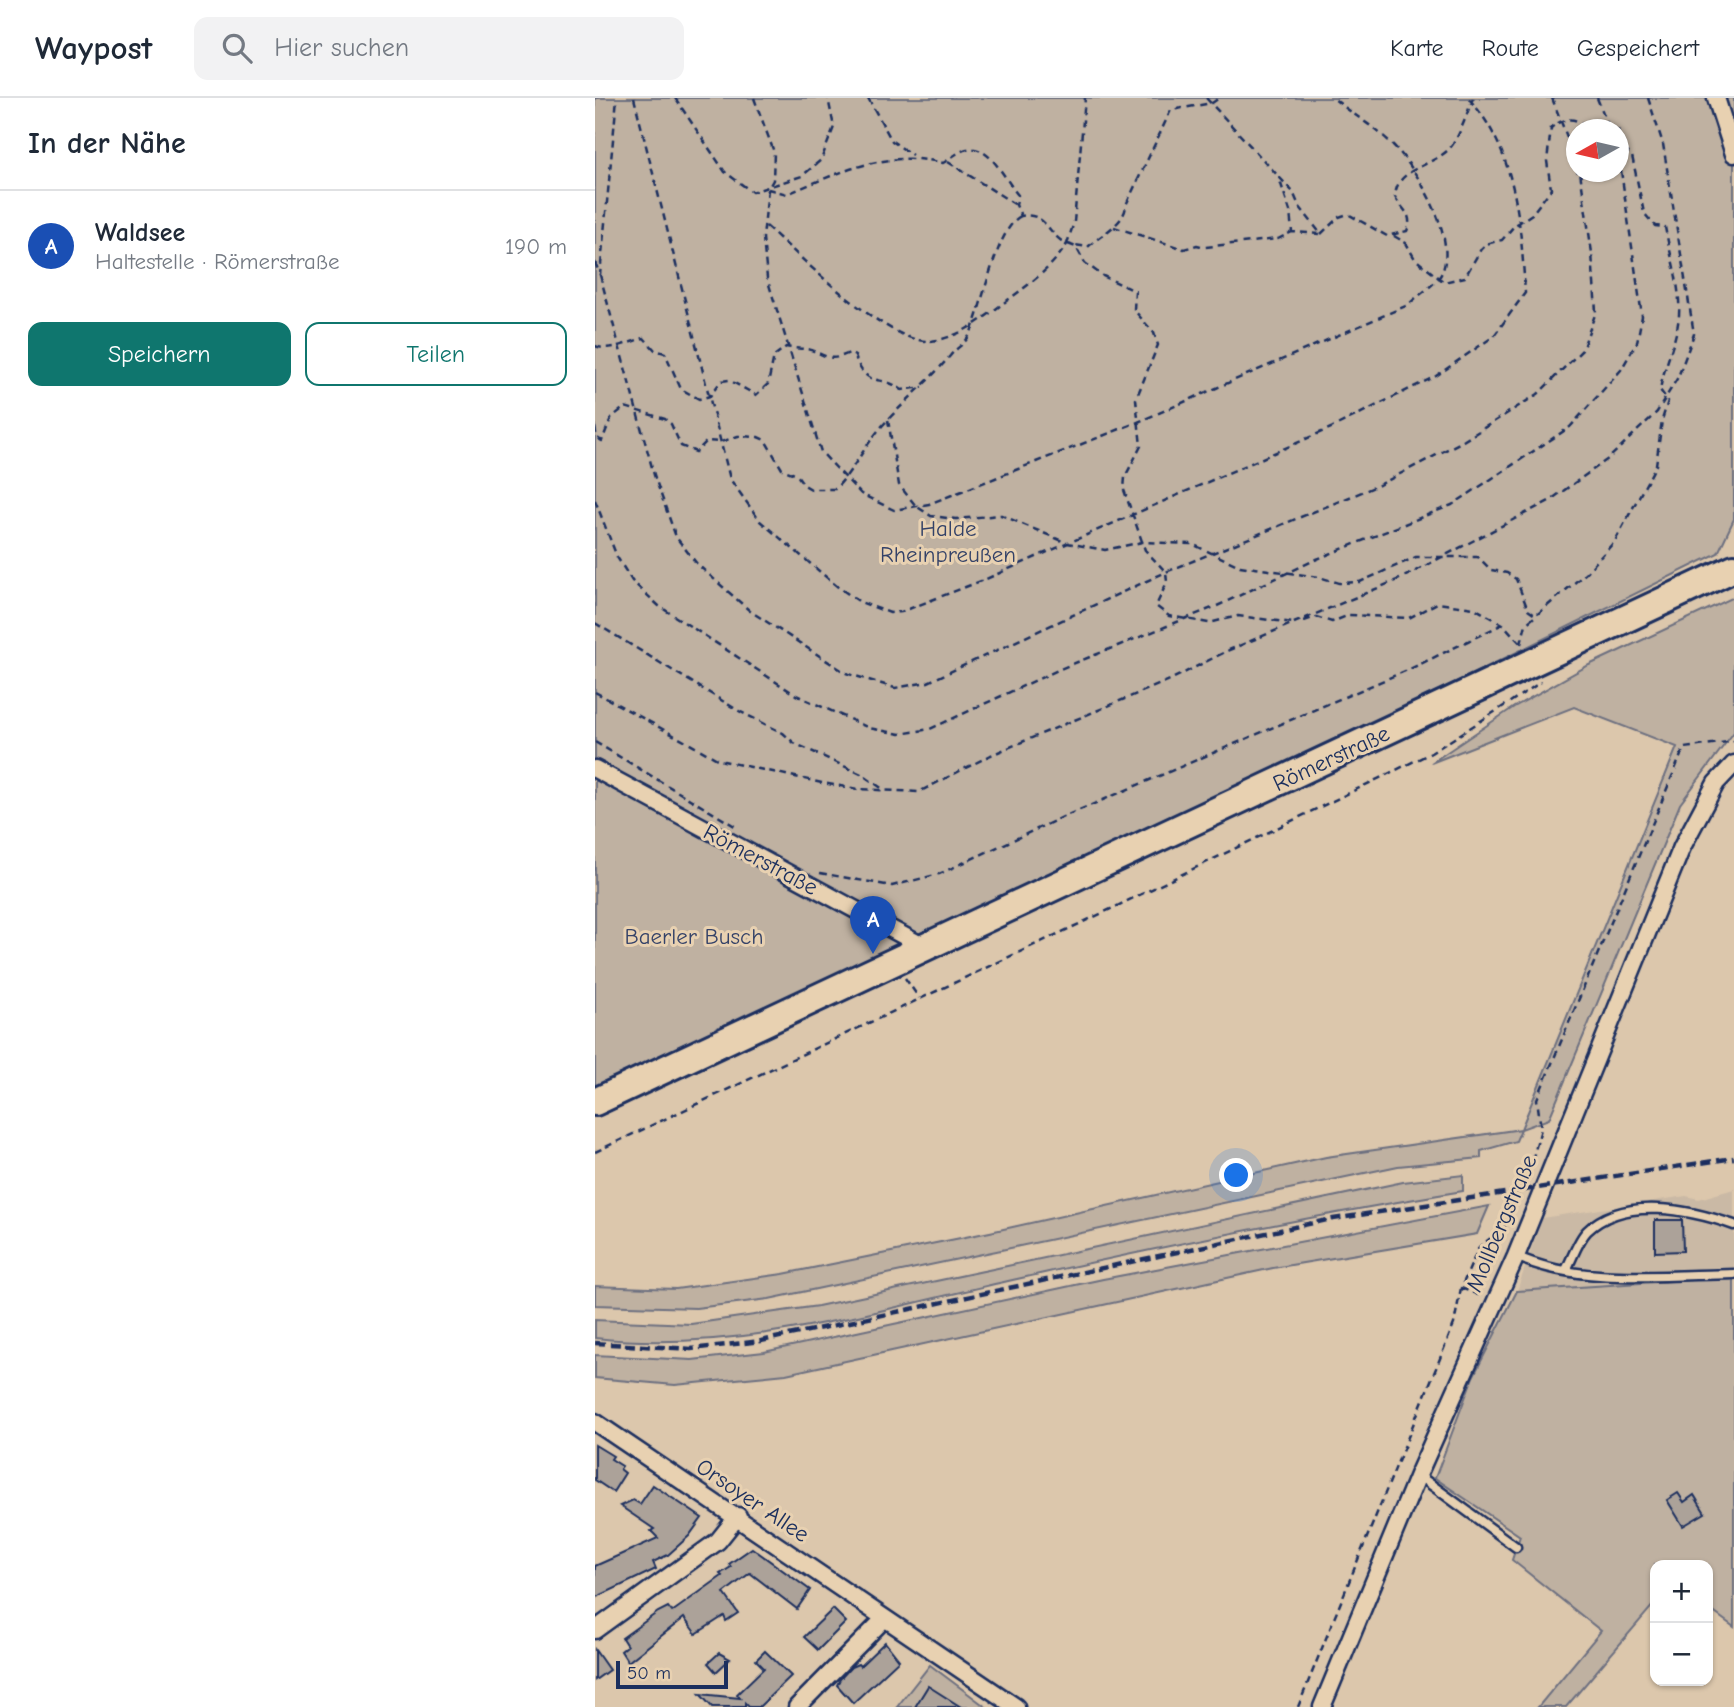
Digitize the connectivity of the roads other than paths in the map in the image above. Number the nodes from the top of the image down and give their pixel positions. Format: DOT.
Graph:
graph roads {
  1 [pos="1716,98"];
  2 [pos="1734,153"];
  3 [pos="1734,568"];
  4 [pos="1734,764"];
  5 [pos="595,769"];
  6 [pos="928,948"];
  7 [pos="595,1102"];
  8 [pos="1734,1225"];
  9 [pos="1515,1256"];
  10 [pos="1566,1270"];
  11 [pos="1734,1274"];
  12 [pos="595,1422"];
  13 [pos="1419,1475"];
  14 [pos="738,1516"];
  15 [pos="1516,1547"];
  16 [pos="884,1619"];
  17 [pos="595,1630"];
  18 [pos="1012,1706"];
  19 [pos="797,1707"];
  20 [pos="1322,1707"];
  1 -- 2 [label="street"];
  3 -- 6 [label="main road, Römerstraße"];
  4 -- 9 [label="street, Mollbergstraße"];
  5 -- 6 [label="street, Römerstraße"];
  6 -- 7 [label="main road, Römerstraße"];
  8 -- 10 [label="lane"];
  9 -- 10 [label="lane"];
  9 -- 13 [label="street, Mollbergstraße"];
  10 -- 11 [label="lane"];
  12 -- 14 [label="street, Orsoyer Allee"];
  13 -- 15 [label="lane"];
  13 -- 20 [label="street, Mollbergstraße"];
  14 -- 16 [label="street, Orsoyer Allee"];
  14 -- 17 [label="street"];
  16 -- 18 [label="street, Orsoyer Allee"];
  16 -- 19 [label="street"];
}
